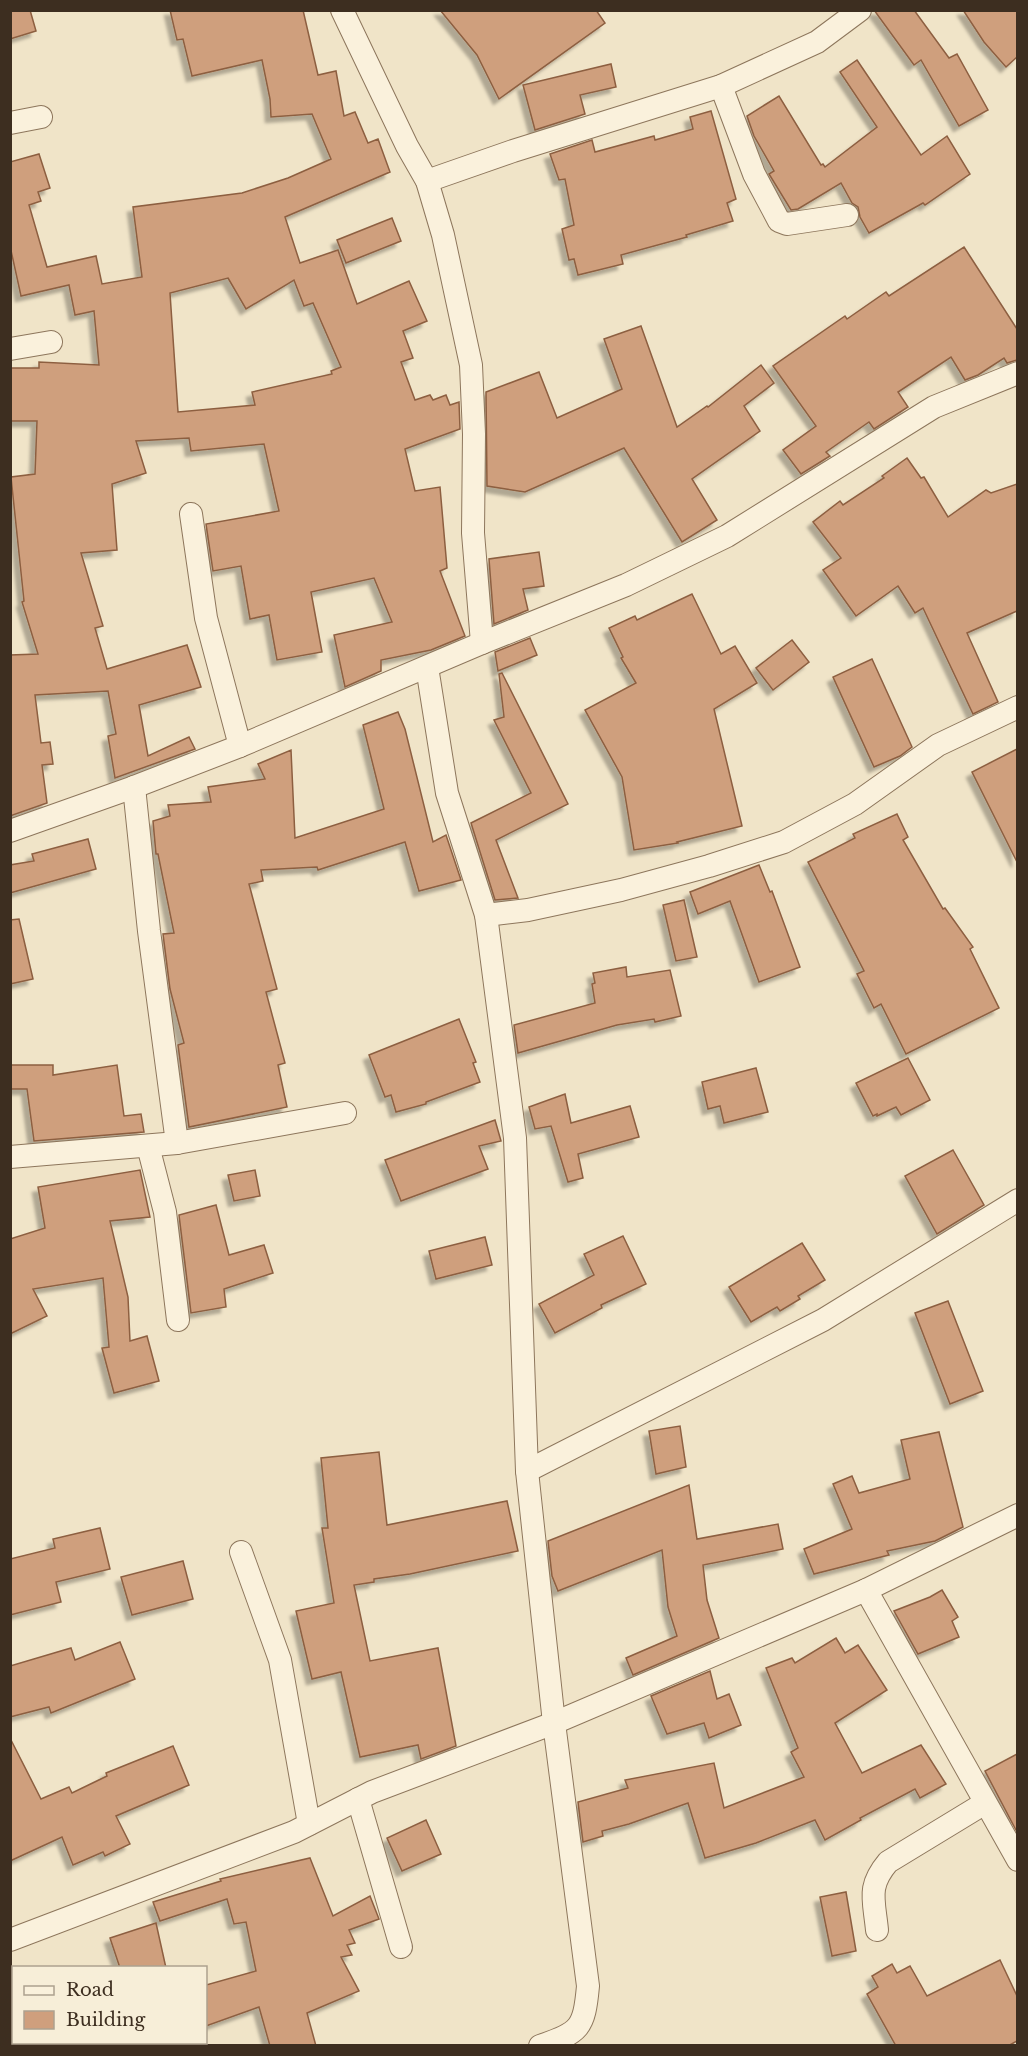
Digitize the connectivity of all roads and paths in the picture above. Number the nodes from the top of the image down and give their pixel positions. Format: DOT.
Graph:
graph roads {
  1 [pos="342,10"];
  2 [pos="860,10"];
  3 [pos="721,86"];
  4 [pos="41,117"];
  5 [pos="10,123"];
  6 [pos="428,181"];
  7 [pos="847,215"];
  8 [pos="51,342"];
  9 [pos="10,349"];
  10 [pos="1017,373"];
  11 [pos="191,514"];
  12 [pos="482,643"];
  13 [pos="428,667"];
  14 [pos="1017,707"];
  15 [pos="240,746"];
  16 [pos="134,787"];
  17 [pos="10,831"];
  18 [pos="486,915"];
  19 [pos="345,1113"];
  20 [pos="177,1143"];
  21 [pos="148,1146"];
  22 [pos="10,1157"];
  23 [pos="1017,1200"];
  24 [pos="178,1320"];
  25 [pos="526,1471"];
  26 [pos="1017,1515"];
  27 [pos="241,1552"];
  28 [pos="866,1590"];
  29 [pos="554,1723"];
  30 [pos="358,1799"];
  31 [pos="986,1803"];
  32 [pos="309,1824"];
  33 [pos="1017,1860"];
  34 [pos="877,1929"];
  35 [pos="10,1940"];
  36 [pos="401,1947"];
  37 [pos="540,2046"];
  1 -- 6 [label="street"];
  2 -- 3 [label="street"];
  3 -- 6 [label="street"];
  3 -- 7 [label="street"];
  4 -- 5 [label="street"];
  6 -- 12 [label="street"];
  8 -- 9 [label="street"];
  10 -- 12 [label="street"];
  11 -- 15 [label="street"];
  12 -- 13 [label="street"];
  13 -- 15 [label="street"];
  13 -- 18 [label="street"];
  14 -- 18 [label="street"];
  15 -- 16 [label="street"];
  16 -- 17 [label="street"];
  16 -- 20 [label="street"];
  18 -- 25 [label="street"];
  19 -- 20 [label="street"];
  20 -- 21 [label="street"];
  21 -- 22 [label="street"];
  21 -- 24 [label="street"];
  23 -- 25 [label="street"];
  25 -- 29 [label="street"];
  26 -- 28 [label="street"];
  27 -- 32 [label="street"];
  28 -- 29 [label="street"];
  28 -- 31 [label="street"];
  29 -- 30 [label="street"];
  29 -- 37 [label="street"];
  30 -- 32 [label="street"];
  30 -- 36 [label="street"];
  31 -- 33 [label="street"];
  31 -- 34 [label="street"];
  32 -- 35 [label="street"];
}
